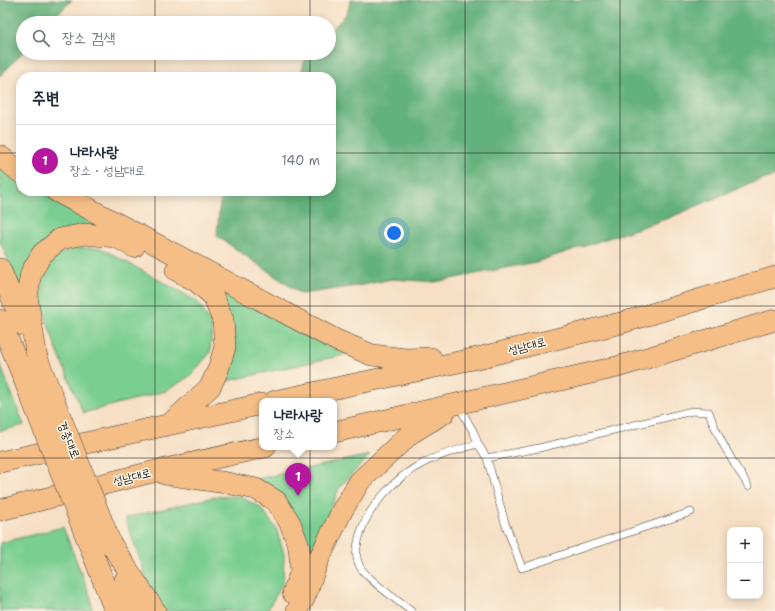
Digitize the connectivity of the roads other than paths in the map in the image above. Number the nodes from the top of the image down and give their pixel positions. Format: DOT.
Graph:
graph roads {
  1 [pos="0,156"];
  2 [pos="16,169"];
  3 [pos="65,196"];
  4 [pos="0,269"];
  5 [pos="775,277"];
  6 [pos="0,320"];
  7 [pos="775,320"];
  8 [pos="0,334"];
  9 [pos="482,357"];
  10 [pos="37,358"];
  11 [pos="16,359"];
  12 [pos="289,398"];
  13 [pos="458,404"];
  14 [pos="259,405"];
  15 [pos="171,423"];
  16 [pos="337,431"];
  17 [pos="478,444"];
  18 [pos="259,448"];
  19 [pos="487,458"];
  20 [pos="0,462"];
  21 [pos="152,472"];
  22 [pos="748,486"];
  23 [pos="0,510"];
  24 [pos="691,512"];
  25 [pos="102,549"];
  26 [pos="100,611"];
  27 [pos="115,611"];
  28 [pos="136,611"];
  29 [pos="155,611"];
  30 [pos="282,611"];
  31 [pos="297,611"];
  32 [pos="411,611"];
  1 -- 2 [label="main road"];
  3 -- 9 [label="main road"];
  4 -- 10 [label="main road, 경충대로"];
  5 -- 9 [label="main road, 성남대로"];
  6 -- 11 [label="main road, 경충대로"];
  7 -- 13 [label="main road"];
  8 -- 11 [label="main road"];
  9 -- 12 [label="main road, 성남대로"];
  10 -- 15 [label="main road"];
  10 -- 25 [label="main road, 경충대로, bridge"];
  11 -- 25 [label="main road, 경충대로, bridge"];
  13 -- 16 [label="main road"];
  13 -- 17 [label="lane"];
  13 -- 31 [label="main road"];
  14 -- 15 [label="main road"];
  15 -- 20 [label="main road"];
  17 -- 19 [label="lane"];
  17 -- 32 [label="lane"];
  18 -- 21 [label="main road, 성남대로"];
  19 -- 22 [label="lane"];
  19 -- 24 [label="lane"];
  21 -- 23 [label="main road, 성남대로"];
  21 -- 30 [label="main road"];
  25 -- 26 [label="main road"];
  25 -- 27 [label="main road, 경충대로"];
  25 -- 28 [label="main road, 경충대로"];
  25 -- 29 [label="main road"];
}
